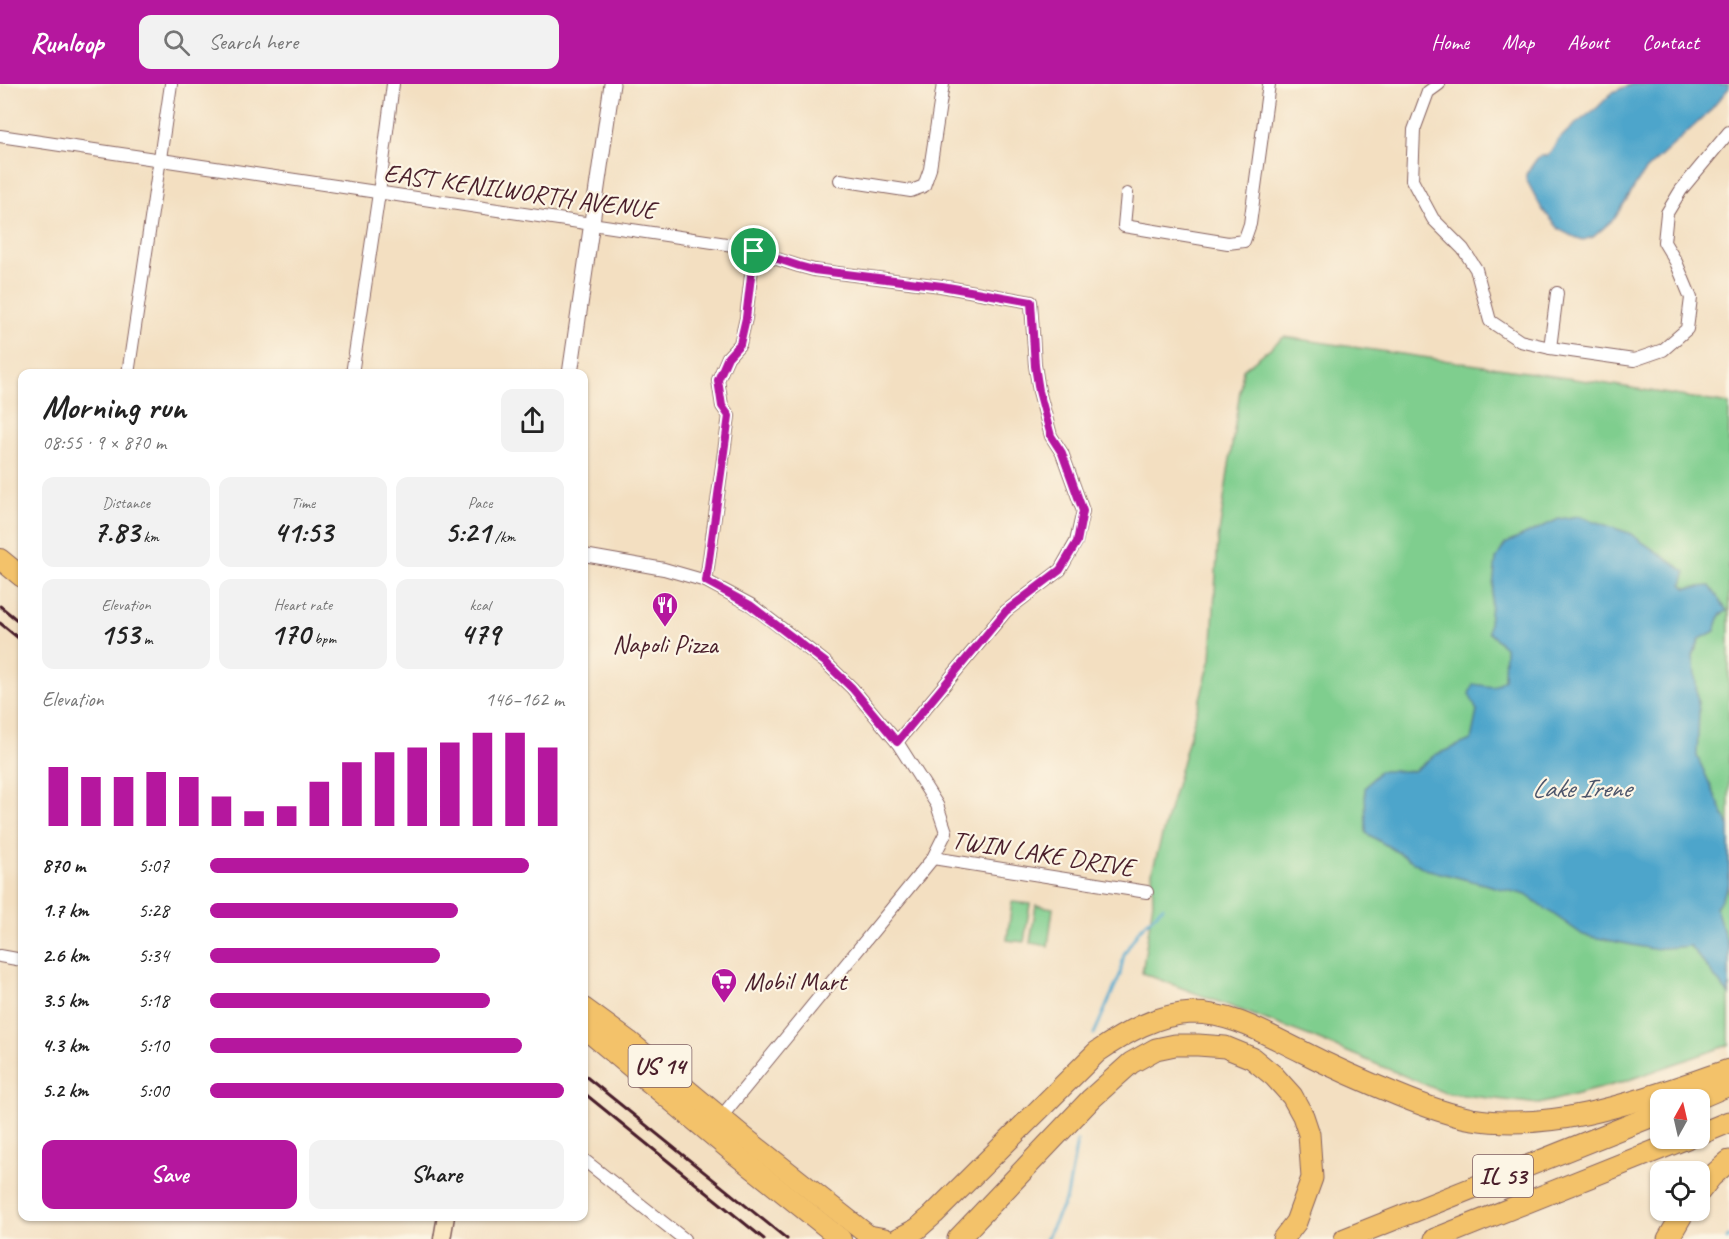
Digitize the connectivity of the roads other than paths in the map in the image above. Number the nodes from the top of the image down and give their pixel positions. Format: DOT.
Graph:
graph roads {
  1 [pos="171,84"];
  2 [pos="393,84"];
  3 [pos="612,84"];
  4 [pos="943,84"];
  5 [pos="1269,84"];
  6 [pos="1438,84"];
  7 [pos="1729,132"];
  8 [pos="0,136"];
  9 [pos="159,161"];
  10 [pos="840,180"];
  11 [pos="379,193"];
  12 [pos="1127,194"];
  13 [pos="591,224"];
  14 [pos="754,251"];
  15 [pos="1557,293"];
  16 [pos="1550,348"];
  17 [pos="129,369"];
  18 [pos="353,369"];
  19 [pos="571,369"];
  20 [pos="588,556"];
  21 [pos="0,559"];
  22 [pos="18,574"];
  23 [pos="706,581"];
  24 [pos="897,742"];
  25 [pos="933,858"];
  26 [pos="1147,892"];
  27 [pos="0,956"];
  28 [pos="18,959"];
  29 [pos="588,999"];
  30 [pos="588,1011"];
  31 [pos="588,1031"];
  32 [pos="629,1041"];
  33 [pos="1729,1070"];
  34 [pos="1729,1085"];
  35 [pos="1710,1093"];
  36 [pos="1650,1117"];
  37 [pos="1729,1122"];
  38 [pos="715,1124"];
  39 [pos="1710,1130"];
  40 [pos="1660,1149"];
  41 [pos="1729,1161"];
  42 [pos="588,1163"];
  43 [pos="1710,1178"];
  44 [pos="934,1214"];
  45 [pos="445,1221"];
  46 [pos="1679,1221"];
  47 [pos="876,1238"];
  48 [pos="442,1239"];
  49 [pos="684,1239"];
  50 [pos="841,1239"];
  51 [pos="898,1239"];
  52 [pos="921,1239"];
  53 [pos="958,1239"];
  54 [pos="1283,1239"];
  55 [pos="1345,1239"];
  56 [pos="1435,1239"];
  57 [pos="1668,1239"];
  1 -- 9 [label="street"];
  2 -- 11 [label="street"];
  3 -- 13 [label="street"];
  4 -- 10 [label="street"];
  5 -- 12 [label="street"];
  6 -- 16 [label="street"];
  7 -- 16 [label="street"];
  8 -- 9 [label="street, EAST KENILWORTH AVENUE"];
  9 -- 11 [label="street, EAST KENILWORTH AVENUE"];
  9 -- 17 [label="street"];
  11 -- 13 [label="street, EAST KENILWORTH AVENUE"];
  11 -- 18 [label="street"];
  13 -- 14 [label="street, EAST KENILWORTH AVENUE"];
  13 -- 19 [label="street"];
  14 -- 23 [label="street"];
  14 -- 24 [label="street, EAST KENILWORTH AVENUE"];
  15 -- 16 [label="street"];
  20 -- 23 [label="street"];
  21 -- 22 [label="main road"];
  23 -- 24 [label="street"];
  24 -- 25 [label="street"];
  25 -- 26 [label="street, TWIN LAKE DRIVE"];
  25 -- 38 [label="street"];
  27 -- 28 [label="street"];
  29 -- 32 [label="main road"];
  30 -- 32 [label="main road, US 14"];
  31 -- 38 [label="main road, US 14"];
  32 -- 38 [label="main road, US 14"];
  33 -- 44 [label="highway"];
  34 -- 35 [label="highway"];
  36 -- 55 [label="highway, IL 53"];
  37 -- 39 [label="highway"];
  38 -- 47 [label="main road, US 14"];
  38 -- 50 [label="main road, US 14"];
  40 -- 56 [label="highway, IL 53"];
  41 -- 43 [label="highway"];
  42 -- 49 [label="street"];
  44 -- 51 [label="highway"];
  44 -- 52 [label="highway"];
  45 -- 48 [label="main road"];
  46 -- 57 [label="highway"];
  53 -- 54 [label="highway"];
}
